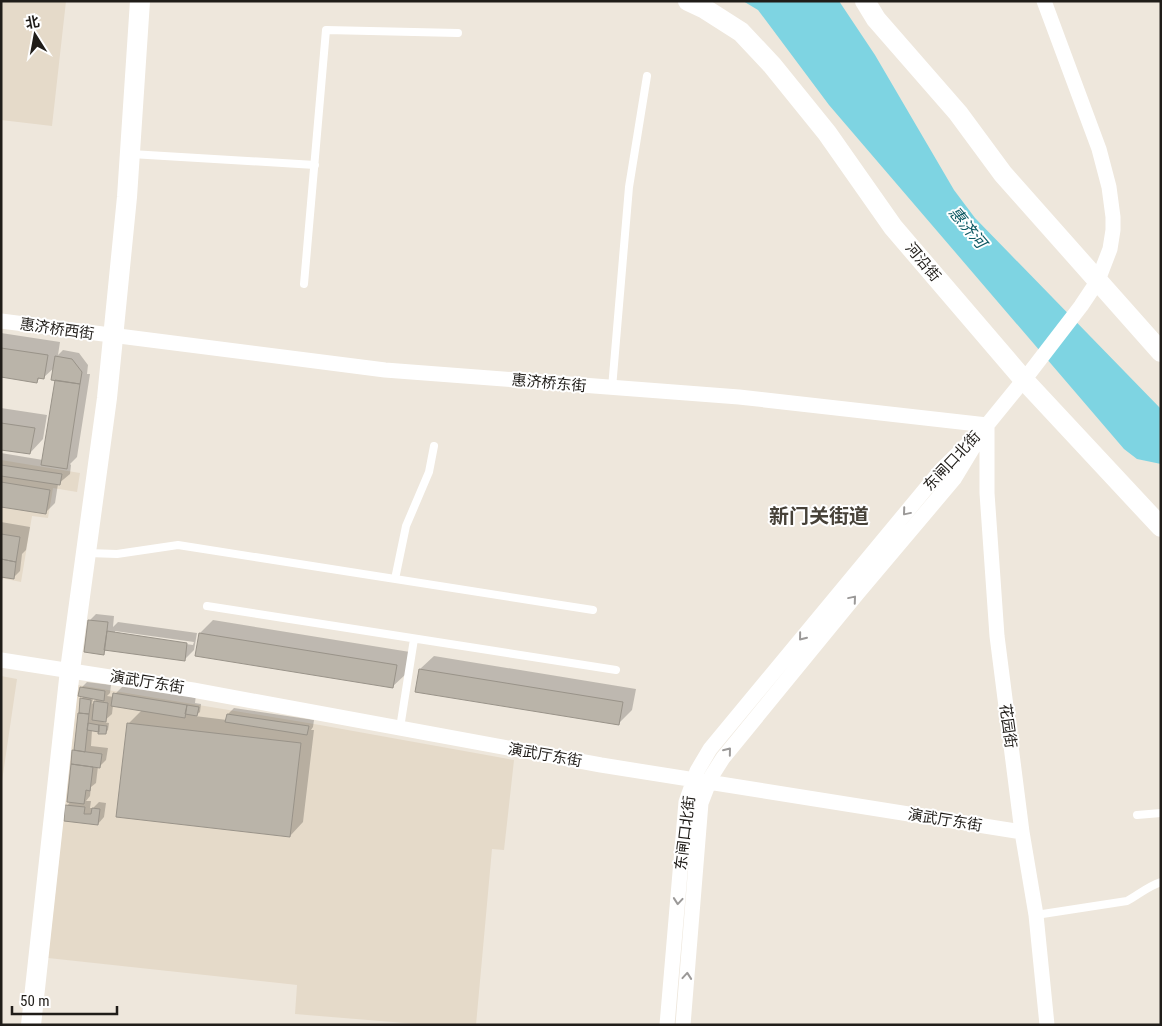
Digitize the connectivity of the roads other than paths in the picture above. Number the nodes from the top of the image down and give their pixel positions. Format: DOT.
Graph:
graph roads {
  1 [pos="140,1"];
  2 [pos="688,1"];
  3 [pos="865,1"];
  4 [pos="1044,1"];
  5 [pos="458,32"];
  6 [pos="647,76"];
  7 [pos="129,154"];
  8 [pos="315,165"];
  9 [pos="1097,280"];
  10 [pos="304,284"];
  11 [pos="1,321"];
  12 [pos="112,336"];
  13 [pos="1161,352"];
  14 [pos="1027,375"];
  15 [pos="612,388"];
  16 [pos="987,425"];
  17 [pos="434,446"];
  18 [pos="1161,527"];
  19 [pos="86,553"];
  20 [pos="395,579"];
  21 [pos="207,606"];
  22 [pos="593,610"];
  23 [pos="414,638"];
  24 [pos="1,660"];
  25 [pos="70,670"];
  26 [pos="616,670"];
  27 [pos="400,728"];
  28 [pos="694,780"];
  29 [pos="709,782"];
  30 [pos="1161,813"];
  31 [pos="1138,816"];
  32 [pos="1022,832"];
  33 [pos="1161,882"];
  34 [pos="1036,914"];
  35 [pos="31,1025"];
  36 [pos="668,1025"];
  37 [pos="683,1025"];
  38 [pos="1047,1025"];
  1 -- 7 [label="street"];
  2 -- 14 [label="street, 河沿街"];
  3 -- 9 [label="street"];
  4 -- 9 [label="street"];
  5 -- 8 [label="lane"];
  6 -- 15 [label="lane"];
  7 -- 8 [label="lane"];
  7 -- 12 [label="street"];
  8 -- 10 [label="lane"];
  9 -- 13 [label="street"];
  9 -- 14 [label="street"];
  11 -- 12 [label="street, 惠济桥西街"];
  12 -- 15 [label="street, 惠济桥东街"];
  12 -- 19 [label="street"];
  14 -- 16 [label="street"];
  14 -- 18 [label="street, 河沿街"];
  15 -- 16 [label="street, 惠济桥东街"];
  16 -- 28 [label="street, 东闸口北街, one-way"];
  29 -- 16 [label="street, 东闸口北街, one-way"];
  16 -- 32 [label="street, 花园街"];
  17 -- 20 [label="lane"];
  19 -- 20 [label="lane"];
  19 -- 25 [label="street"];
  20 -- 22 [label="lane"];
  21 -- 23 [label="lane"];
  23 -- 26 [label="lane"];
  23 -- 27 [label="lane"];
  24 -- 25 [label="street, 演武厅东街"];
  25 -- 27 [label="street, 演武厅东街"];
  25 -- 35 [label="street"];
  27 -- 28 [label="street, 演武厅东街"];
  28 -- 29 [label="street, 演武厅东街"];
  28 -- 36 [label="street, 东闸口北街, one-way"];
  29 -- 32 [label="street, 演武厅东街"];
  37 -- 29 [label="street, 东闸口北街, one-way"];
  30 -- 31 [label="lane"];
  32 -- 34 [label="street, 花园街"];
  33 -- 34 [label="lane"];
  34 -- 38 [label="street, 花园街"];
}
